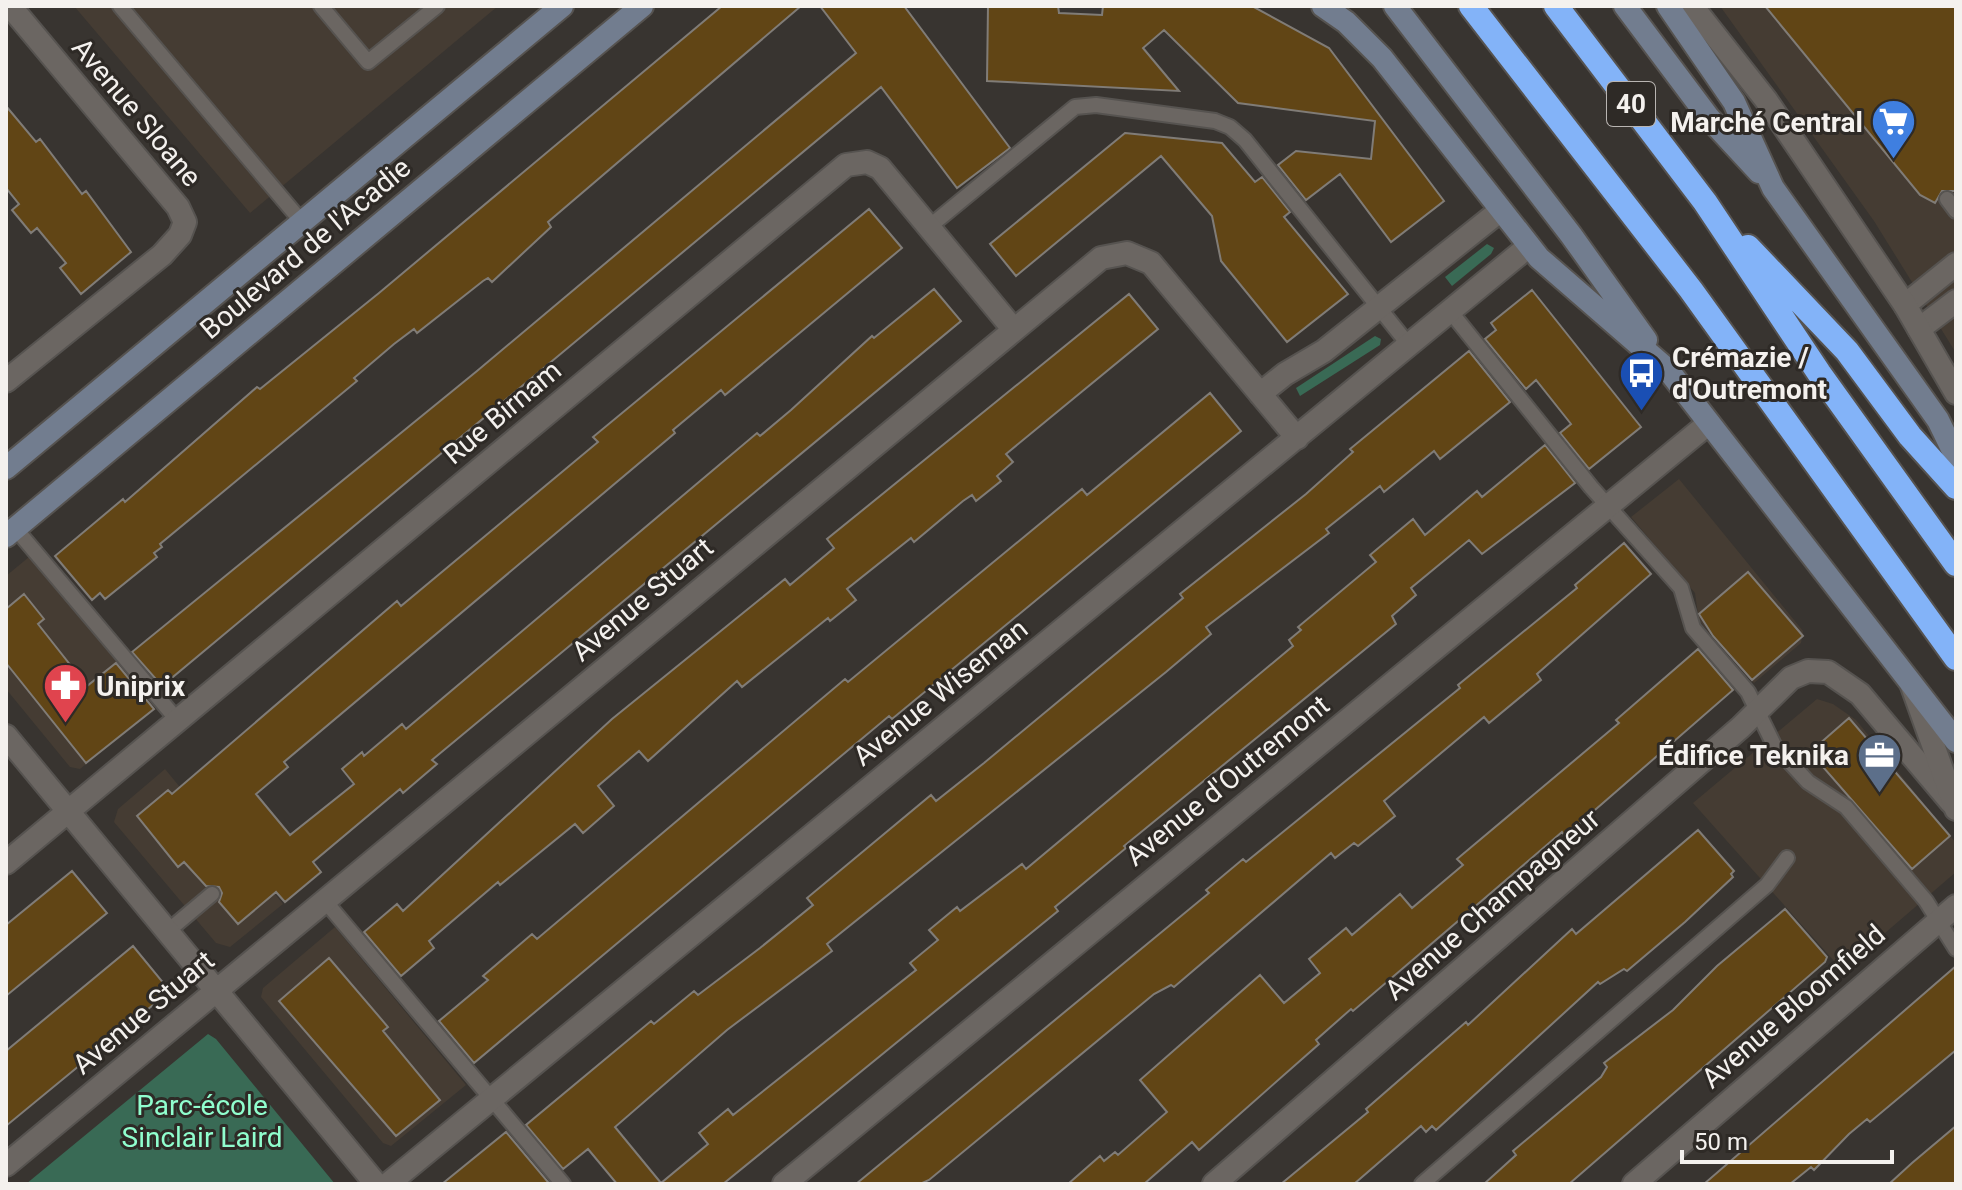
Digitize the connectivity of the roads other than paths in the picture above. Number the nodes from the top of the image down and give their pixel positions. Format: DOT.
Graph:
graph roads {
  1 [pos="10,6"];
  2 [pos="120,6"];
  3 [pos="321,6"];
  4 [pos="437,6"];
  5 [pos="562,6"];
  6 [pos="642,6"];
  7 [pos="1323,6"];
  8 [pos="1395,6"];
  9 [pos="1471,6"];
  10 [pos="1556,6"];
  11 [pos="1625,6"];
  12 [pos="1668,6"];
  13 [pos="1692,6"];
  14 [pos="1773,188"];
  15 [pos="1705,202"];
  16 [pos="1501,210"];
  17 [pos="302,222"];
  18 [pos="929,227"];
  19 [pos="1529,246"];
  20 [pos="1956,264"];
  21 [pos="1956,301"];
  22 [pos="1905,305"];
  23 [pos="1379,308"];
  24 [pos="1450,311"];
  25 [pos="1919,329"];
  26 [pos="1014,330"];
  27 [pos="1408,344"];
  28 [pos="1668,370"];
  29 [pos="6,381"];
  30 [pos="1956,393"];
  31 [pos="1260,394"];
  32 [pos="1709,423"];
  33 [pos="1297,438"];
  34 [pos="1956,457"];
  35 [pos="6,468"];
  36 [pos="1956,487"];
  37 [pos="1608,505"];
  38 [pos="10,532"];
  39 [pos="1956,564"];
  40 [pos="1956,658"];
  41 [pos="1911,685"];
  42 [pos="1756,712"];
  43 [pos="178,721"];
  44 [pos="6,736"];
  45 [pos="1956,741"];
  46 [pos="1953,805"];
  47 [pos="68,812"];
  48 [pos="1787,858"];
  49 [pos="6,863"];
  50 [pos="212,894"];
  51 [pos="325,901"];
  52 [pos="1956,906"];
  53 [pos="1937,922"];
  54 [pos="168,931"];
  55 [pos="1956,949"];
  56 [pos="216,990"];
  57 [pos="492,1099"];
  58 [pos="6,1165"];
  59 [pos="376,1184"];
  60 [pos="388,1184"];
  61 [pos="563,1184"];
  62 [pos="784,1184"];
  63 [pos="1214,1184"];
  64 [pos="1422,1184"];
  65 [pos="1634,1184"];
  1 -- 29 [label="street, Avenue Sloane"];
  2 -- 17 [label="lane"];
  3 -- 4 [label="lane"];
  5 -- 17 [label="main road, Boulevard de l'Acadie"];
  6 -- 38 [label="main road, Boulevard de l'Acadie"];
  7 -- 16 [label="main road"];
  8 -- 28 [label="main road"];
  9 -- 40 [label="highway, 40"];
  10 -- 15 [label="highway, 40"];
  11 -- 14 [label="main road"];
  12 -- 14 [label="main road"];
  13 -- 22 [label="street"];
  14 -- 34 [label="main road"];
  15 -- 36 [label="highway"];
  15 -- 39 [label="highway, 40"];
  16 -- 19 [label="main road"];
  16 -- 23 [label="street"];
  17 -- 35 [label="main road, Boulevard de l'Acadie"];
  18 -- 23 [label="lane"];
  18 -- 26 [label="street, Rue Birnam"];
  18 -- 43 [label="street, Rue Birnam"];
  19 -- 24 [label="street, Avenue Wiseman"];
  19 -- 28 [label="main road"];
  20 -- 22 [label="street"];
  21 -- 25 [label="street"];
  22 -- 25 [label="street"];
  23 -- 27 [label="lane"];
  23 -- 31 [label="street"];
  24 -- 27 [label="street, Avenue Wiseman"];
  24 -- 37 [label="lane"];
  25 -- 30 [label="street"];
  26 -- 31 [label="street, Avenue Stuart"];
  26 -- 51 [label="street, Avenue Stuart"];
  27 -- 33 [label="street, Avenue Wiseman"];
  28 -- 32 [label="main road"];
  31 -- 33 [label="street, Avenue Stuart"];
  32 -- 37 [label="street, Avenue d'Outremont"];
  32 -- 41 [label="main road"];
  33 -- 57 [label="street, Avenue Wiseman"];
  37 -- 42 [label="lane"];
  37 -- 62 [label="street, Avenue d'Outremont"];
  38 -- 43 [label="lane"];
  41 -- 45 [label="main road"];
  41 -- 46 [label="street"];
  42 -- 46 [label="street, Avenue Champagneur"];
  42 -- 53 [label="lane"];
  42 -- 63 [label="street, Avenue Champagneur"];
  43 -- 47 [label="street, Rue Birnam"];
  44 -- 47 [label="street"];
  47 -- 49 [label="street, Rue Birnam"];
  47 -- 54 [label="street"];
  48 -- 64 [label="lane"];
  50 -- 54 [label="lane"];
  51 -- 56 [label="street, Avenue Stuart"];
  51 -- 57 [label="lane"];
  52 -- 53 [label="street, Avenue Bloomfield"];
  53 -- 55 [label="lane"];
  53 -- 65 [label="street, Avenue Bloomfield"];
  54 -- 56 [label="street"];
  56 -- 58 [label="street, Avenue Stuart"];
  56 -- 59 [label="street"];
  57 -- 60 [label="street, Avenue Wiseman"];
  57 -- 61 [label="lane"];
}
